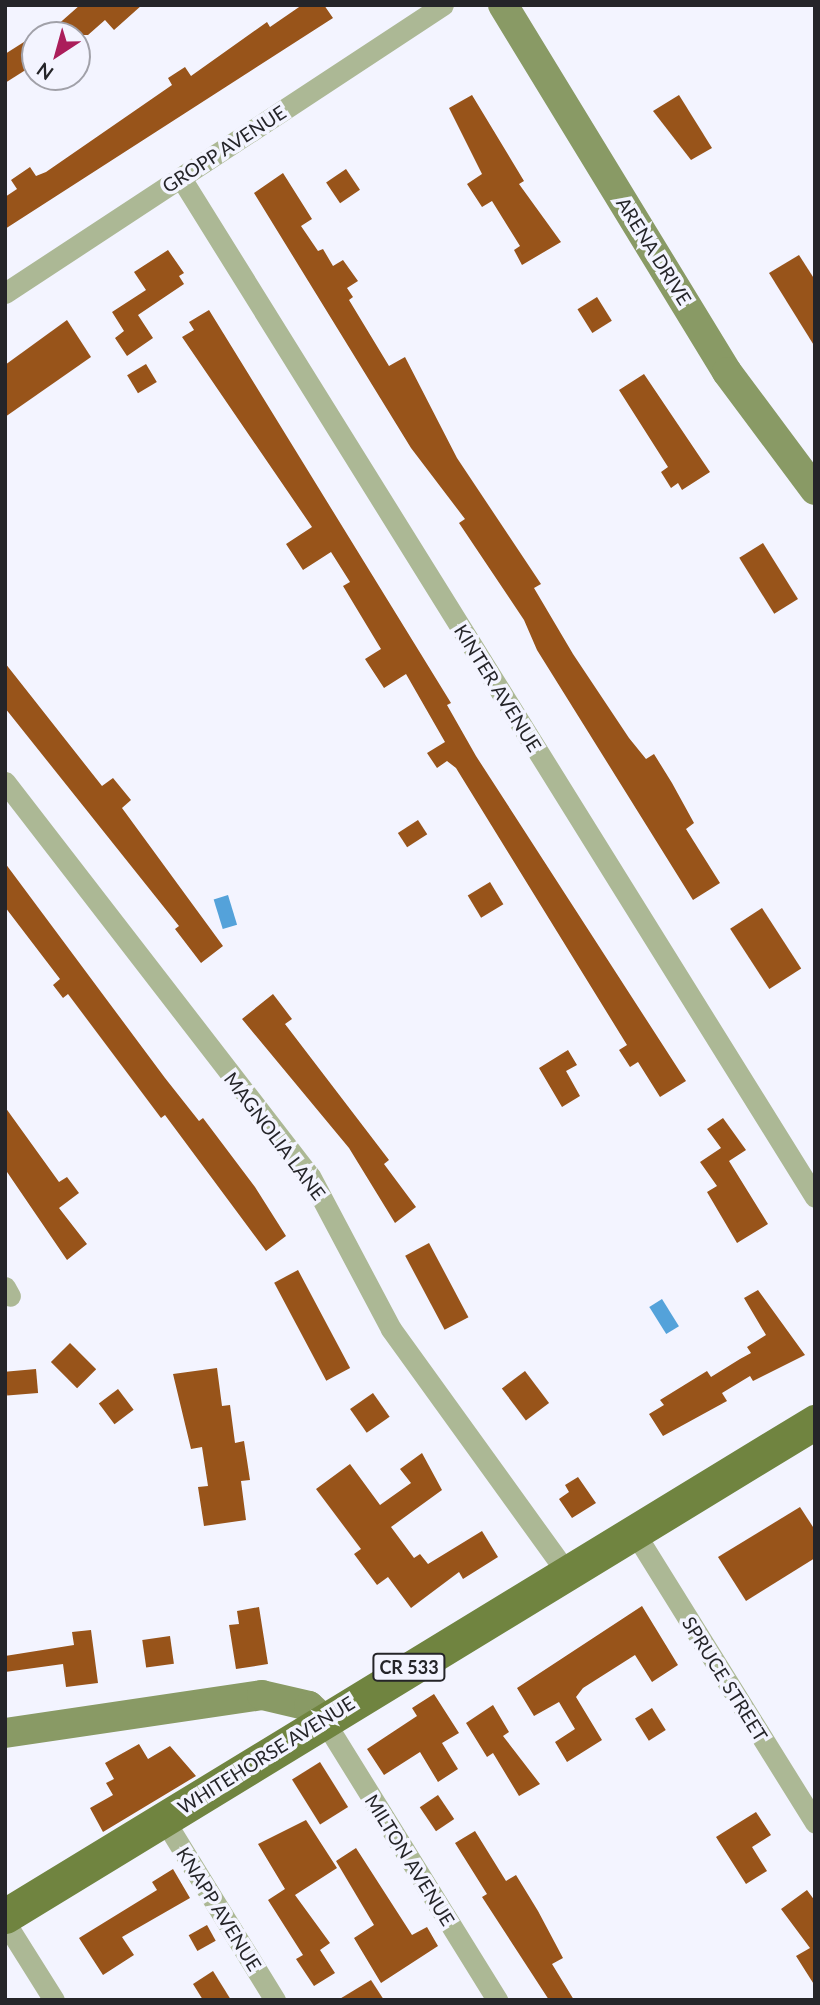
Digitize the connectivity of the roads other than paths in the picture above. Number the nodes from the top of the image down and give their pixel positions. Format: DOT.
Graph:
graph roads {
  1 [pos="443,5"];
  2 [pos="503,5"];
  3 [pos="181,178"];
  4 [pos="5,293"];
  5 [pos="815,490"];
  6 [pos="5,782"];
  7 [pos="815,1198"];
  8 [pos="815,1422"];
  9 [pos="636,1535"];
  10 [pos="568,1574"];
  11 [pos="323,1719"];
  12 [pos="5,1732"];
  13 [pos="163,1818"];
  14 [pos="815,1823"];
  15 [pos="5,1916"];
  16 [pos="5,1922"];
  17 [pos="54,2000"];
  18 [pos="275,2000"];
  19 [pos="497,2000"];
  1 -- 3 [label="street, GROPP AVENUE"];
  2 -- 5 [label="main road, ARENA DRIVE"];
  3 -- 4 [label="street, GROPP AVENUE"];
  3 -- 7 [label="street, KINTER AVENUE"];
  6 -- 10 [label="street, MAGNOLIA LANE"];
  8 -- 9 [label="main road, WHITEHORSE AVENUE / CR 533"];
  9 -- 10 [label="main road, WHITEHORSE AVENUE / CR 533"];
  9 -- 14 [label="street, SPRUCE STREET"];
  10 -- 11 [label="main road, WHITEHORSE AVENUE / CR 533"];
  11 -- 12 [label="main road"];
  11 -- 13 [label="main road, WHITEHORSE AVENUE / CR 533"];
  11 -- 19 [label="street, MILTON AVENUE"];
  13 -- 15 [label="main road, WHITEHORSE AVENUE / CR 533"];
  13 -- 18 [label="street, KNAPP AVENUE"];
  16 -- 17 [label="street"];
}
